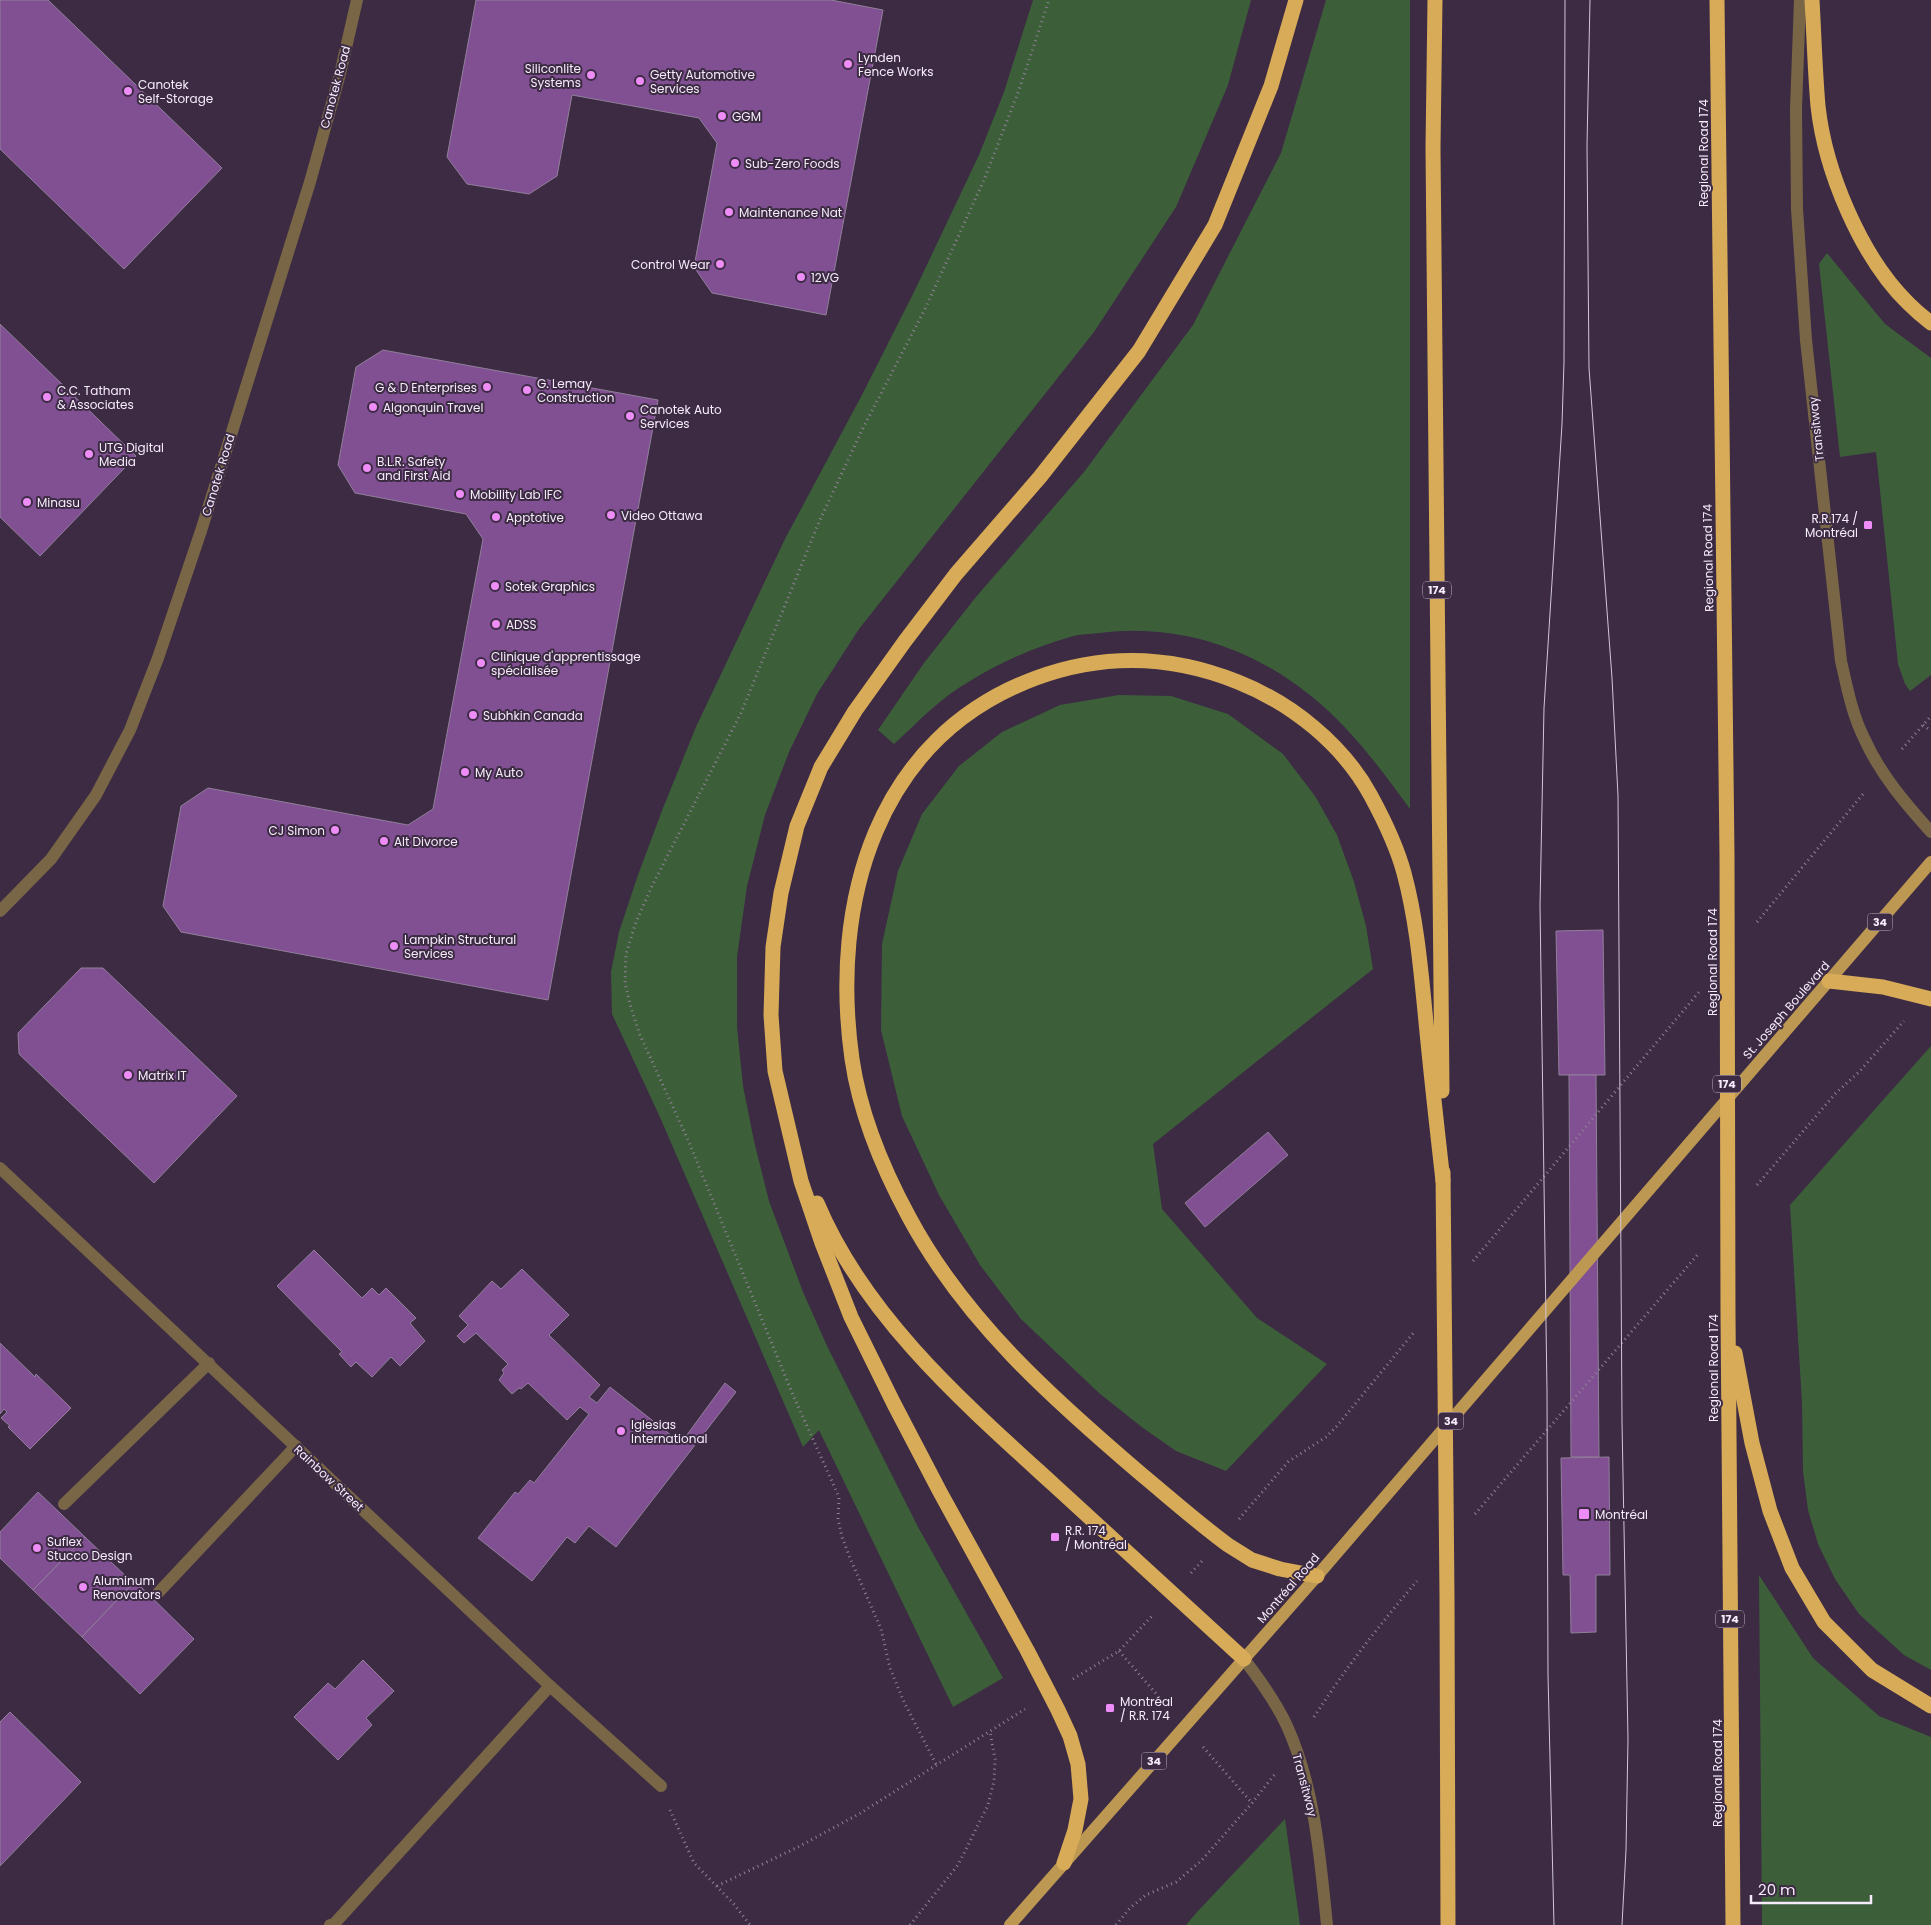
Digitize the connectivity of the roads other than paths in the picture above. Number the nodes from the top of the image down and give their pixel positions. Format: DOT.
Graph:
graph roads {
  1 [pos="357,0"];
  2 [pos="1296,0"];
  3 [pos="1435,0"];
  4 [pos="1717,0"];
  5 [pos="1800,0"];
  6 [pos="1812,0"];
  7 [pos="1931,323"];
  8 [pos="1931,832"];
  9 [pos="1931,862"];
  10 [pos="0,911"];
  11 [pos="1829,981"];
  12 [pos="1931,999"];
  13 [pos="788,1127"];
  14 [pos="0,1168"];
  15 [pos="1443,1181"];
  16 [pos="1585,1266"];
  17 [pos="1728,1314"];
  18 [pos="208,1363"];
  19 [pos="296,1446"];
  20 [pos="64,1504"];
  21 [pos="1317,1576"];
  22 [pos="158,1593"];
  23 [pos="1244,1659"];
  24 [pos="550,1686"];
  25 [pos="1931,1706"];
  26 [pos="660,1786"];
  27 [pos="1064,1863"];
  28 [pos="330,1925"];
  29 [pos="1010,1925"];
  30 [pos="1327,1925"];
  31 [pos="1448,1925"];
  32 [pos="1733,1925"];
  1 -- 10 [label="street, Canotek Road"];
  2 -- 13 [label="highway"];
  3 -- 15 [label="highway, 174"];
  4 -- 17 [label="highway, Regional Road 174 / 174"];
  5 -- 8 [label="street, Transitway"];
  6 -- 7 [label="highway"];
  9 -- 11 [label="main road, St. Joseph Boulevard / 34"];
  11 -- 12 [label="highway"];
  11 -- 16 [label="main road, St. Joseph Boulevard / 34"];
  13 -- 23 [label="highway"];
  13 -- 27 [label="highway"];
  14 -- 18 [label="street, Rainbow Street"];
  15 -- 21 [label="highway"];
  15 -- 31 [label="highway, 174"];
  16 -- 21 [label="main road, Montréal Road / 34"];
  17 -- 25 [label="highway"];
  17 -- 32 [label="highway, Regional Road 174 / 174"];
  18 -- 19 [label="street, Rainbow Street"];
  18 -- 20 [label="street"];
  19 -- 22 [label="street"];
  19 -- 24 [label="street, Rainbow Street"];
  21 -- 23 [label="main road, Montréal Road / 34"];
  23 -- 27 [label="main road, Montréal Road / 34"];
  23 -- 30 [label="street, Transitway"];
  24 -- 26 [label="street, Rainbow Street"];
  24 -- 28 [label="street"];
  27 -- 29 [label="main road, Montréal Road / 34"];
}
